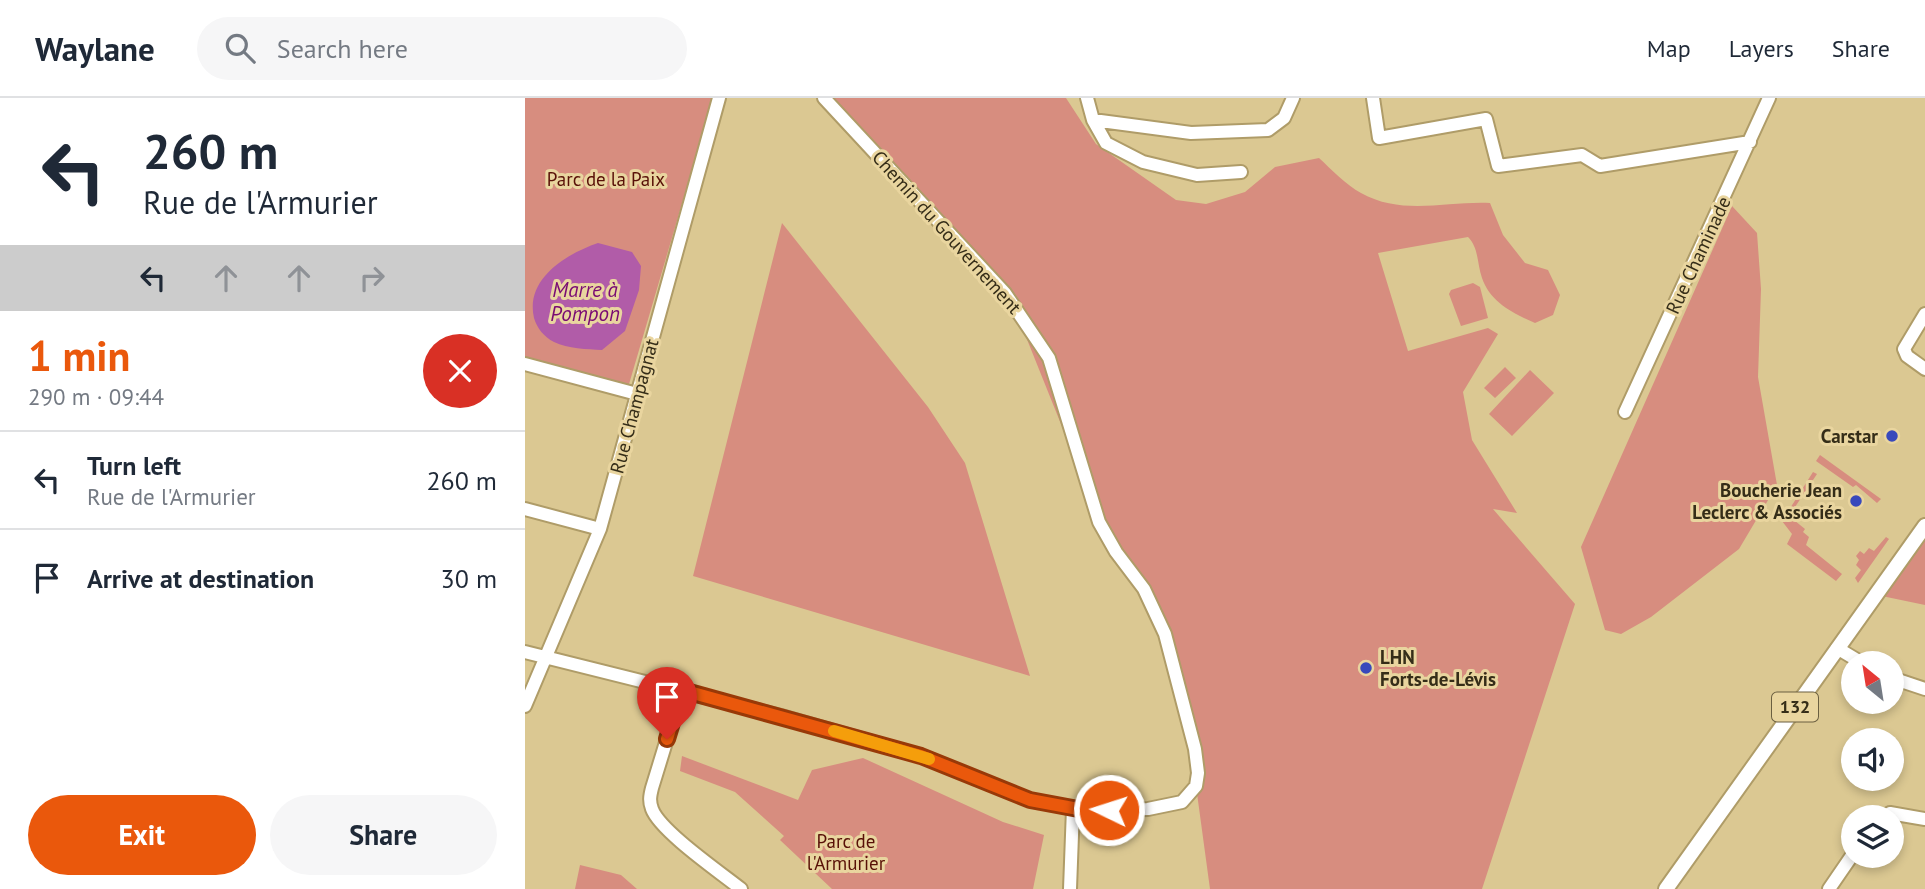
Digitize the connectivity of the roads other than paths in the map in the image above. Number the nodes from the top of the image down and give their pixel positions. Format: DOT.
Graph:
graph roads {
  1 [pos="719,98"];
  2 [pos="824,98"];
  3 [pos="1087,98"];
  4 [pos="1293,98"];
  5 [pos="1373,98"];
  6 [pos="1769,98"];
  7 [pos="1093,120"];
  8 [pos="1750,142"];
  9 [pos="1241,172"];
  10 [pos="1925,314"];
  11 [pos="525,364"];
  12 [pos="1925,369"];
  13 [pos="637,394"];
  14 [pos="1625,412"];
  15 [pos="525,509"];
  16 [pos="1925,526"];
  17 [pos="600,529"];
  18 [pos="1837,648"];
  19 [pos="1842,651"];
  20 [pos="525,652"];
  21 [pos="545,658"];
  22 [pos="1904,682"];
  23 [pos="1925,689"];
  24 [pos="682,690"];
  25 [pos="525,706"];
  26 [pos="1073,808"];
  27 [pos="1904,816"];
  28 [pos="1925,819"];
  29 [pos="1843,868"];
  30 [pos="741,889"];
  31 [pos="1070,889"];
  32 [pos="1666,889"];
  33 [pos="1829,889"];
  1 -- 13 [label="street, Rue Champagnat"];
  2 -- 26 [label="street, Chemin du Gouvernement"];
  3 -- 7 [label="street"];
  4 -- 7 [label="street"];
  5 -- 8 [label="street"];
  6 -- 8 [label="street, Rue Chaminade"];
  7 -- 9 [label="street"];
  8 -- 14 [label="street, Rue Chaminade"];
  10 -- 12 [label="street"];
  11 -- 13 [label="street"];
  13 -- 17 [label="street, Rue Champagnat"];
  15 -- 17 [label="street"];
  16 -- 18 [label="main road, 132"];
  17 -- 21 [label="street, Rue Champagnat"];
  18 -- 19 [label="street"];
  18 -- 32 [label="main road, 132"];
  20 -- 21 [label="street"];
  21 -- 24 [label="street"];
  21 -- 25 [label="street, Rue Champagnat"];
  22 -- 23 [label="street"];
  24 -- 26 [label="street"];
  24 -- 30 [label="street"];
  26 -- 31 [label="street"];
  27 -- 28 [label="street"];
  29 -- 33 [label="street"];
}
